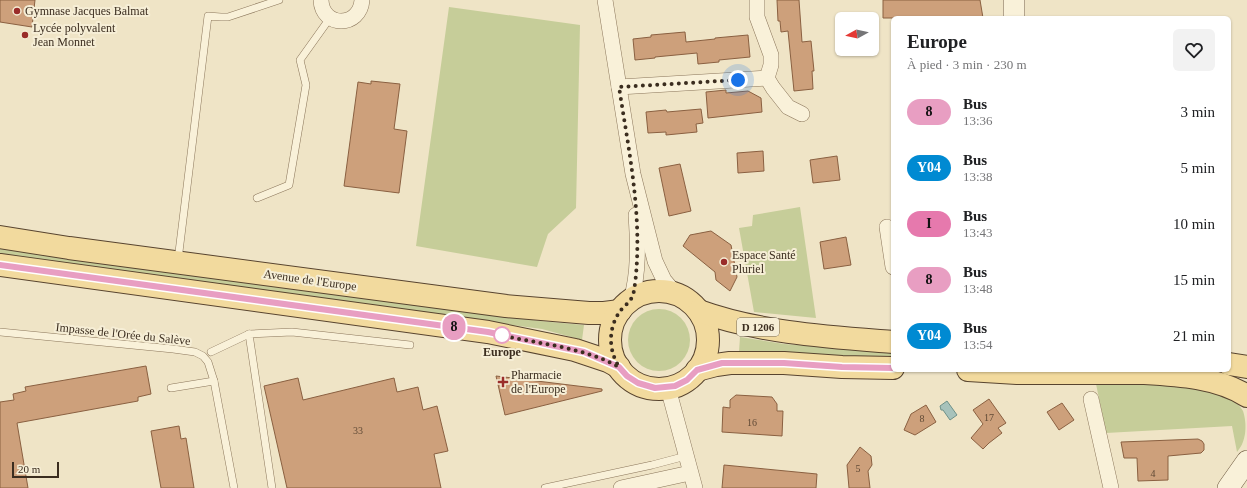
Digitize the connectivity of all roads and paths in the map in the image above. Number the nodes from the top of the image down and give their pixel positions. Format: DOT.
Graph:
graph roads {
  1 [pos="279,0"];
  2 [pos="321,0"];
  3 [pos="362,0"];
  4 [pos="605,0"];
  5 [pos="757,0"];
  6 [pos="1014,0"];
  7 [pos="1014,16"];
  8 [pos="330,18"];
  9 [pos="767,78"];
  10 [pos="619,87"];
  11 [pos="802,114"];
  12 [pos="633,174"];
  13 [pos="256,198"];
  14 [pos="887,227"];
  15 [pos="0,238"];
  16 [pos="891,254"];
  17 [pos="178,262"];
  18 [pos="0,265"];
  19 [pos="675,293"];
  20 [pos="626,305"];
  21 [pos="699,311"];
  22 [pos="0,332"];
  23 [pos="249,334"];
  24 [pos="891,342"];
  25 [pos="410,345"];
  26 [pos="211,352"];
  27 [pos="1231,364"];
  28 [pos="619,367"];
  29 [pos="1247,367"];
  30 [pos="891,368"];
  31 [pos="697,370"];
  32 [pos="1001,372"];
  33 [pos="214,381"];
  34 [pos="171,388"];
  35 [pos="668,388"];
  36 [pos="1247,396"];
  37 [pos="1090,399"];
  38 [pos="686,456"];
  39 [pos="1247,461"];
  40 [pos="690,473"];
  41 [pos="234,488"];
  42 [pos="272,488"];
  43 [pos="545,488"];
  44 [pos="621,488"];
  45 [pos="695,488"];
  46 [pos="1111,488"];
  47 [pos="1228,488"];
  1 -- 17 [label="lane"];
  2 -- 8 [label="street"];
  3 -- 8 [label="street"];
  4 -- 10 [label="street"];
  5 -- 9 [label="street"];
  6 -- 7 [label="main road"];
  8 -- 13 [label="lane"];
  9 -- 10 [label="street"];
  9 -- 11 [label="street"];
  10 -- 12 [label="street"];
  12 -- 19 [label="street"];
  12 -- 20 [label="street"];
  14 -- 16 [label="street"];
  15 -- 17 [label="main road, Avenue de l'Europe"];
  17 -- 20 [label="main road, Avenue de l'Europe"];
  18 -- 28 [label="main road"];
  19 -- 20 [label="main road"];
  19 -- 21 [label="main road"];
  20 -- 28 [label="main road"];
  21 -- 24 [label="main road, D 1206"];
  21 -- 31 [label="main road"];
  22 -- 33 [label="lane, Impasse de l'Orée du Salève"];
  23 -- 25 [label="lane"];
  23 -- 26 [label="lane"];
  23 -- 42 [label="lane"];
  27 -- 29 [label="main road"];
  28 -- 35 [label="main road"];
  30 -- 31 [label="main road"];
  31 -- 35 [label="main road"];
  32 -- 36 [label="main road"];
  33 -- 34 [label="lane"];
  33 -- 41 [label="lane, Impasse de l'Orée du Salève"];
  35 -- 38 [label="street"];
  37 -- 46 [label="street"];
  38 -- 40 [label="street"];
  38 -- 43 [label="lane"];
  39 -- 47 [label="main road"];
  40 -- 44 [label="street"];
  40 -- 45 [label="street"];
}
